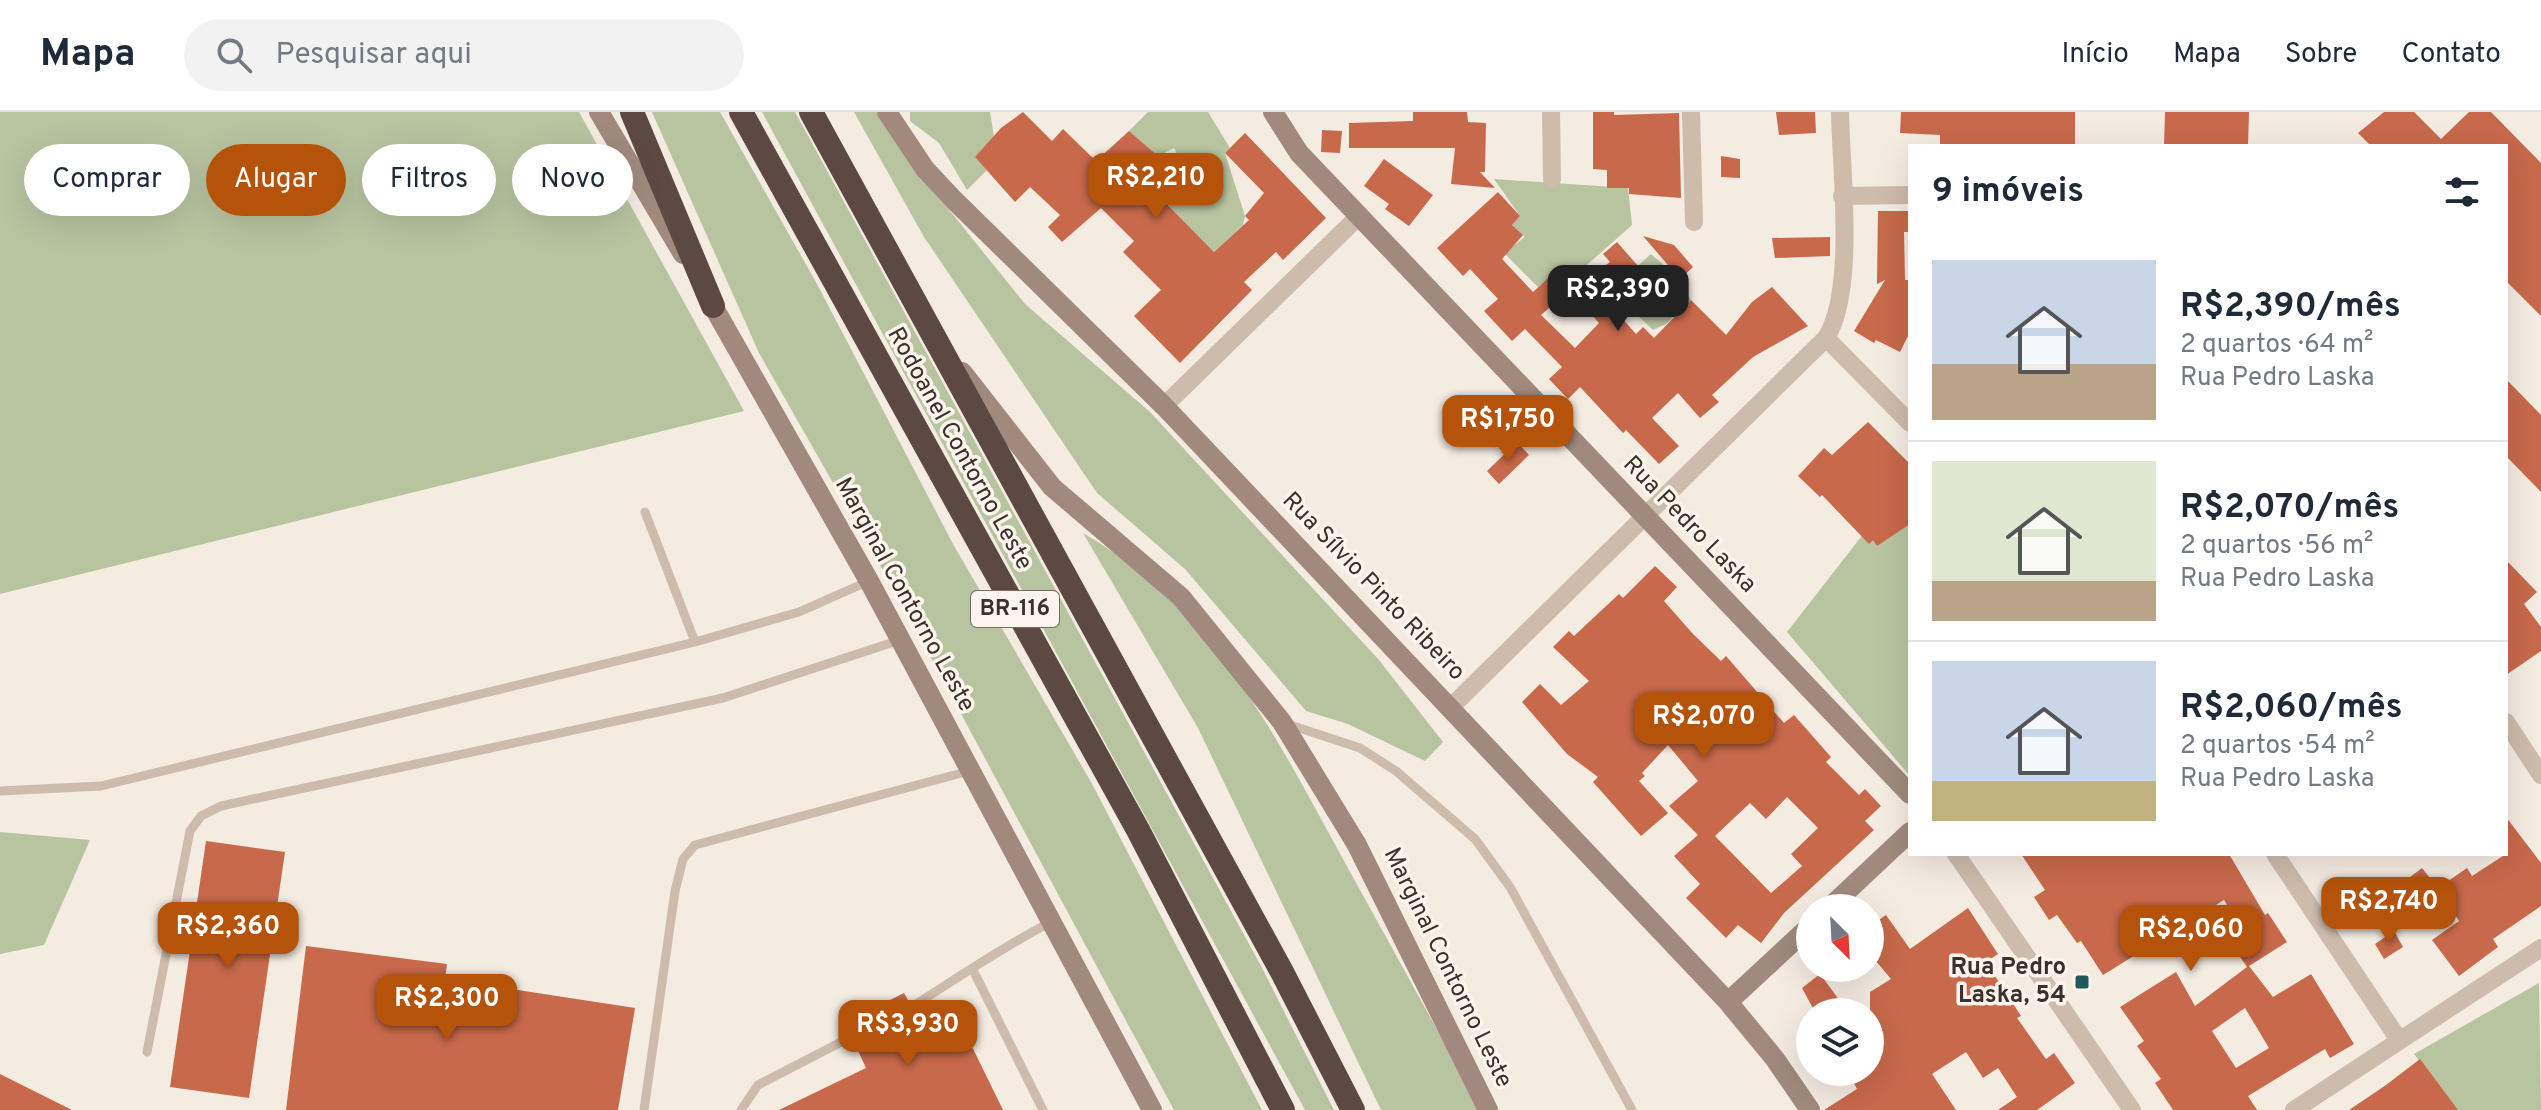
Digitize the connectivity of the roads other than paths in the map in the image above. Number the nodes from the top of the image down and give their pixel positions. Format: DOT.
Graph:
graph roads {
  1 [pos="599,112"];
  2 [pos="632,112"];
  3 [pos="741,112"];
  4 [pos="811,112"];
  5 [pos="887,112"];
  6 [pos="1273,112"];
  7 [pos="1551,112"];
  8 [pos="1691,112"];
  9 [pos="1840,112"];
  10 [pos="1552,179"];
  11 [pos="1908,195"];
  12 [pos="1842,196"];
  13 [pos="1359,216"];
  14 [pos="1694,222"];
  15 [pos="713,306"];
  16 [pos="933,335"];
  17 [pos="1826,338"];
  18 [pos="1164,406"];
  19 [pos="1908,421"];
  20 [pos="645,512"];
  21 [pos="1645,516"];
  22 [pos="869,581"];
  23 [pos="900,640"];
  24 [pos="695,642"];
  25 [pos="1451,707"];
  26 [pos="1282,722"];
  27 [pos="2508,725"];
  28 [pos="969,771"];
  29 [pos="2541,775"];
  30 [pos="0,791"];
  31 [pos="1908,792"];
  32 [pos="1908,834"];
  33 [pos="1957,856"];
  34 [pos="2276,856"];
  35 [pos="1844,894"];
  36 [pos="1051,922"];
  37 [pos="1796,939"];
  38 [pos="2541,948"];
  39 [pos="973,970"];
  40 [pos="1728,1002"];
  41 [pos="911,1007"];
  42 [pos="851,1037"];
  43 [pos="2399,1040"];
  44 [pos="147,1052"];
  45 [pos="644,1110"];
  46 [pos="741,1110"];
  47 [pos="1043,1110"];
  48 [pos="1152,1110"];
  49 [pos="1283,1110"];
  50 [pos="1353,1110"];
  51 [pos="1488,1110"];
  52 [pos="1632,1110"];
  53 [pos="1810,1110"];
  54 [pos="2132,1110"];
  55 [pos="2294,1110"];
  1 -- 15 [label="street, Marginal Contorno Leste"];
  2 -- 15 [label="highway"];
  3 -- 49 [label="highway, Rodoanel Contorno Leste / BR-116"];
  4 -- 16 [label="highway, Rodoanel Contorno Leste / BR-116"];
  5 -- 18 [label="street, Rua Sílvio Pinto Ribeiro"];
  6 -- 13 [label="street, Rua Pedro Laska"];
  7 -- 10 [label="street"];
  8 -- 14 [label="street"];
  9 -- 12 [label="street"];
  11 -- 12 [label="street"];
  12 -- 17 [label="street"];
  13 -- 18 [label="street"];
  13 -- 21 [label="street, Rua Pedro Laska"];
  15 -- 22 [label="street, Marginal Contorno Leste"];
  16 -- 26 [label="street, Marginal Contorno Leste"];
  16 -- 50 [label="highway, Rodoanel Contorno Leste / BR-116"];
  17 -- 19 [label="street"];
  17 -- 21 [label="street"];
  18 -- 25 [label="street, Rua Sílvio Pinto Ribeiro"];
  20 -- 24 [label="lane"];
  21 -- 25 [label="street"];
  21 -- 31 [label="street, Rua Pedro Laska"];
  22 -- 23 [label="street, Marginal Contorno Leste"];
  22 -- 24 [label="lane"];
  23 -- 28 [label="street, Marginal Contorno Leste"];
  23 -- 44 [label="lane"];
  24 -- 30 [label="lane"];
  25 -- 40 [label="street, Rua Sílvio Pinto Ribeiro"];
  26 -- 51 [label="street, Marginal Contorno Leste"];
  26 -- 52 [label="lane"];
  27 -- 29 [label="street"];
  28 -- 36 [label="street, Marginal Contorno Leste"];
  28 -- 45 [label="lane"];
  32 -- 35 [label="street"];
  33 -- 54 [label="street"];
  34 -- 43 [label="street"];
  36 -- 39 [label="lane"];
  36 -- 48 [label="street, Marginal Contorno Leste"];
  37 -- 40 [label="street"];
  38 -- 43 [label="street"];
  39 -- 41 [label="lane"];
  39 -- 47 [label="lane"];
  40 -- 53 [label="street, Rua Sílvio Pinto Ribeiro"];
  42 -- 46 [label="lane"];
  43 -- 55 [label="street"];
}
